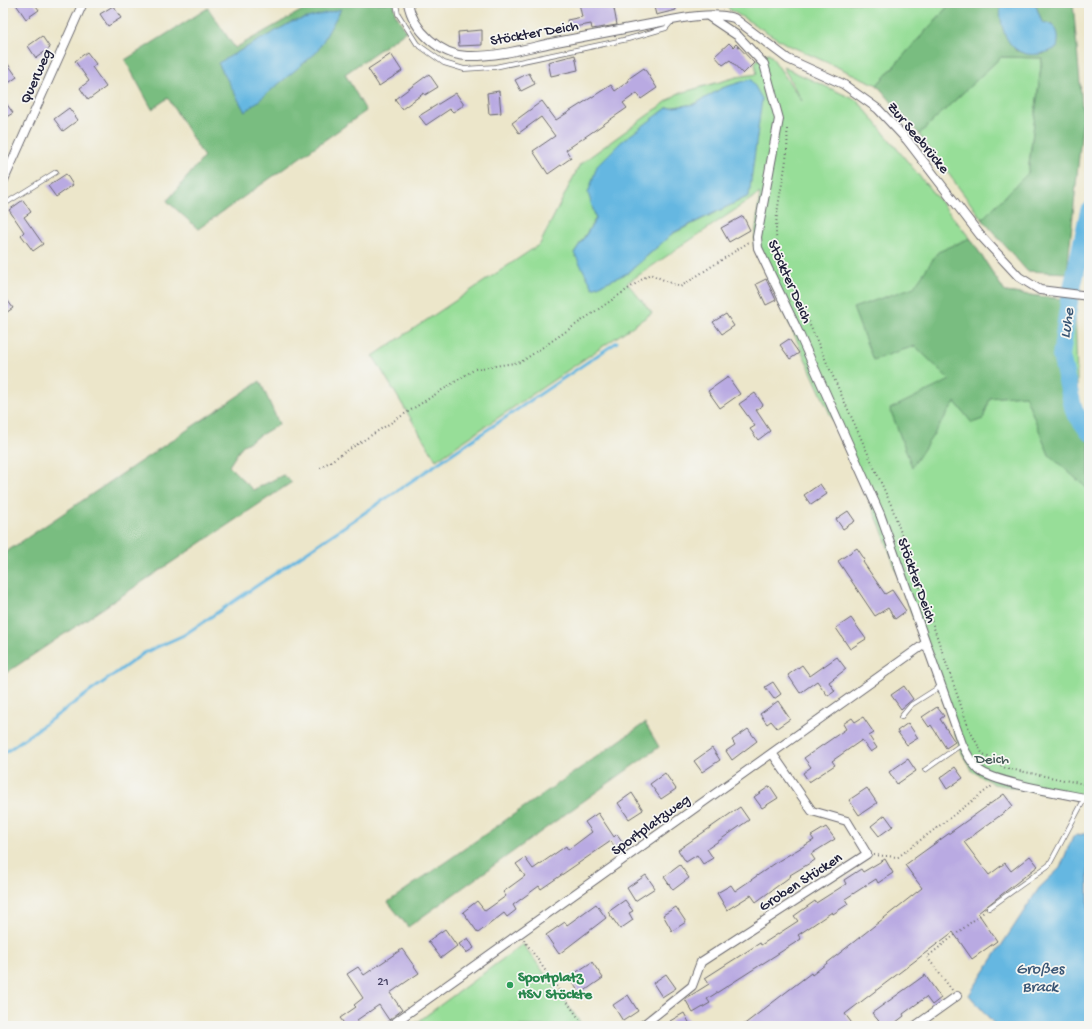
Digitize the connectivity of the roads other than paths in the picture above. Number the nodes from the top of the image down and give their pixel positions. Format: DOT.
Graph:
graph roads {
  1 [pos="83,3"];
  2 [pos="396,3"];
  3 [pos="408,3"];
  4 [pos="708,16"];
  5 [pos="674,19"];
  6 [pos="56,172"];
  7 [pos="3,182"];
  8 [pos="3,205"];
  9 [pos="1087,295"];
  10 [pos="926,643"];
  11 [pos="941,686"];
  12 [pos="901,717"];
  13 [pos="962,744"];
  14 [pos="772,753"];
  15 [pos="925,770"];
  16 [pos="1087,798"];
  17 [pos="989,908"];
  18 [pos="957,996"];
  19 [pos="390,1026"];
  20 [pos="642,1026"];
  21 [pos="915,1026"];
  1 -- 7 [label="street, Querweg"];
  2 -- 5 [label="lane"];
  3 -- 5 [label="street, Stöckter Deich"];
  4 -- 5 [label="street, Stöckter Deich"];
  4 -- 9 [label="street, Zur Seebrücke"];
  4 -- 10 [label="street, Stöckter Deich"];
  6 -- 8 [label="lane"];
  10 -- 11 [label="street, Stöckter Deich"];
  10 -- 14 [label="street, Sportplatzweg"];
  11 -- 12 [label="lane"];
  11 -- 13 [label="street, Stöckter Deich"];
  13 -- 15 [label="lane"];
  13 -- 16 [label="street, Stöckter Deich"];
  14 -- 19 [label="street, Sportplatzweg"];
  14 -- 20 [label="street, Groben Stücken"];
  16 -- 17 [label="lane, Stöckter Deich"];
  18 -- 21 [label="street"];
}
